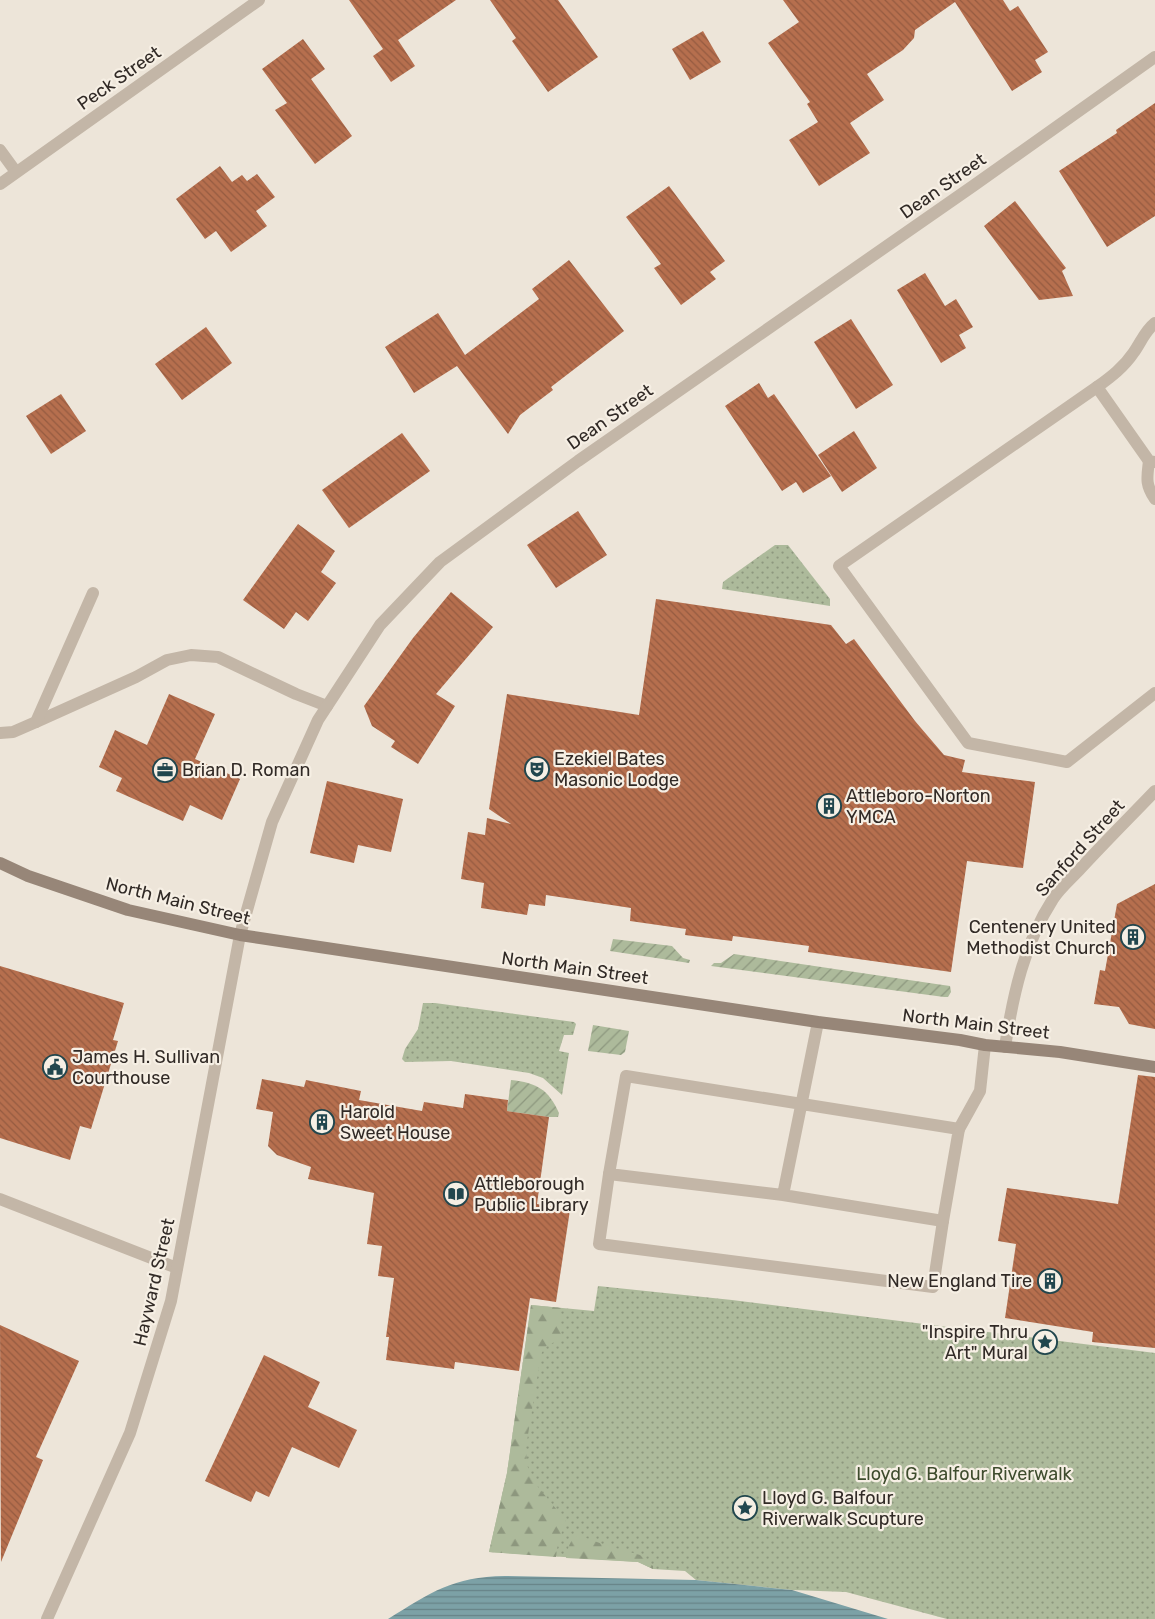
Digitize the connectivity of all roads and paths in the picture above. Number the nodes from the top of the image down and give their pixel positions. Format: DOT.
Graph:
graph roads {
  1 [pos="259,0"];
  2 [pos="1155,57"];
  3 [pos="0,150"];
  4 [pos="16,172"];
  5 [pos="0,184"];
  6 [pos="1155,323"];
  7 [pos="1096,387"];
  8 [pos="1152,461"];
  9 [pos="1155,499"];
  10 [pos="93,593"];
  11 [pos="1155,693"];
  12 [pos="327,706"];
  13 [pos="36,722"];
  14 [pos="0,733"];
  15 [pos="1155,791"];
  16 [pos="0,863"];
  17 [pos="240,935"];
  18 [pos="818,1022"];
  19 [pos="984,1045"];
  20 [pos="1005,1047"];
  21 [pos="1155,1067"];
  22 [pos="802,1103"];
  23 [pos="960,1129"];
  24 [pos="609,1174"];
  25 [pos="784,1195"];
  26 [pos="0,1199"];
  27 [pos="942,1221"];
  28 [pos="177,1268"];
  29 [pos="47,1619"];
  1 -- 4 [label="street, Peck Street"];
  2 -- 12 [label="street, Dean Street"];
  3 -- 4 [label="street"];
  4 -- 5 [label="street, Peck Street"];
  6 -- 7 [label="street"];
  7 -- 8 [label="street"];
  7 -- 11 [label="street"];
  8 -- 9 [label="street"];
  10 -- 13 [label="street"];
  12 -- 13 [label="street"];
  12 -- 17 [label="street, Dean Street"];
  13 -- 14 [label="street"];
  15 -- 20 [label="street, Sanford Street"];
  16 -- 17 [label="main road, North Main Street"];
  17 -- 18 [label="main road, North Main Street"];
  17 -- 28 [label="street, Hayward Street"];
  18 -- 19 [label="main road, North Main Street"];
  18 -- 22 [label="street"];
  19 -- 20 [label="main road, North Main Street"];
  19 -- 23 [label="street"];
  20 -- 21 [label="main road, North Main Street"];
  22 -- 23 [label="street"];
  22 -- 24 [label="street"];
  22 -- 25 [label="street"];
  23 -- 27 [label="street"];
  24 -- 25 [label="street"];
  24 -- 27 [label="street"];
  25 -- 27 [label="street"];
  26 -- 28 [label="street"];
  28 -- 29 [label="street, Hayward Street"];
}
